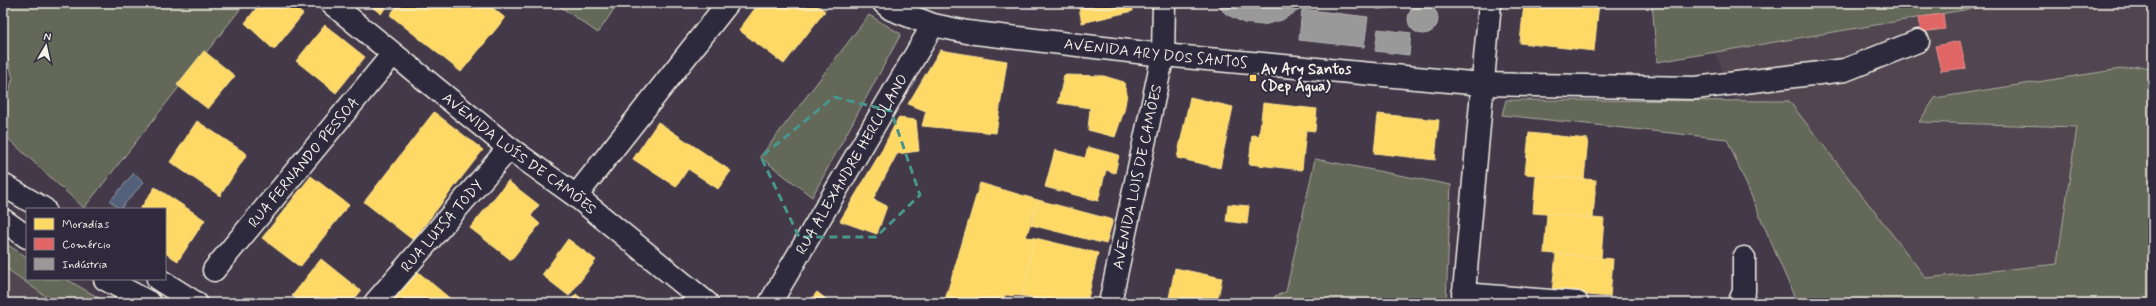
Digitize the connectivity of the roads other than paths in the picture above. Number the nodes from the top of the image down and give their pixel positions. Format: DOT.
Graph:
graph roads {
  1 [pos="331,3"];
  2 [pos="728,3"];
  3 [pos="884,3"];
  4 [pos="1164,3"];
  5 [pos="1490,3"];
  6 [pos="933,25"];
  7 [pos="1918,41"];
  8 [pos="393,54"];
  9 [pos="1162,55"];
  10 [pos="1482,84"];
  11 [pos="509,148"];
  12 [pos="3,185"];
  13 [pos="576,196"];
  14 [pos="42,208"];
  15 [pos="3,220"];
  16 [pos="26,236"];
  17 [pos="1744,258"];
  18 [pos="214,270"];
  19 [pos="107,280"];
  20 [pos="160,280"];
  21 [pos="1463,298"];
  22 [pos="150,303"];
  23 [pos="196,303"];
  24 [pos="375,303"];
  25 [pos="707,303"];
  26 [pos="770,303"];
  27 [pos="1110,303"];
  28 [pos="1577,303"];
  29 [pos="1739,303"];
  1 -- 8 [label="street, AVENIDA LUÍS DE CAMÕES"];
  2 -- 13 [label="street"];
  3 -- 6 [label="street, AVENIDA ARY DOS SANTOS"];
  4 -- 9 [label="street, AVENIDA LUIS DE CAMÕES"];
  5 -- 10 [label="street"];
  6 -- 9 [label="street, AVENIDA ARY DOS SANTOS"];
  6 -- 26 [label="street, RUA ALEXANDRE HERCULANO"];
  7 -- 10 [label="street, AVENIDA ARY DOS SANTOS"];
  8 -- 11 [label="street, AVENIDA LUÍS DE CAMÕES"];
  8 -- 18 [label="street, RUA FERNANDO PESSOA"];
  9 -- 10 [label="street, AVENIDA ARY DOS SANTOS"];
  9 -- 27 [label="street, AVENIDA LUIS DE CAMÕES"];
  10 -- 21 [label="street"];
  11 -- 13 [label="street, AVENIDA LUÍS DE CAMÕES"];
  11 -- 24 [label="street, RUA LUISA TODY"];
  12 -- 14 [label="street"];
  13 -- 25 [label="street, AVENIDA LUÍS DE CAMÕES"];
  15 -- 16 [label="street"];
  17 -- 29 [label="street"];
  19 -- 22 [label="street"];
  20 -- 23 [label="street"];
  21 -- 28 [label="street"];
}
